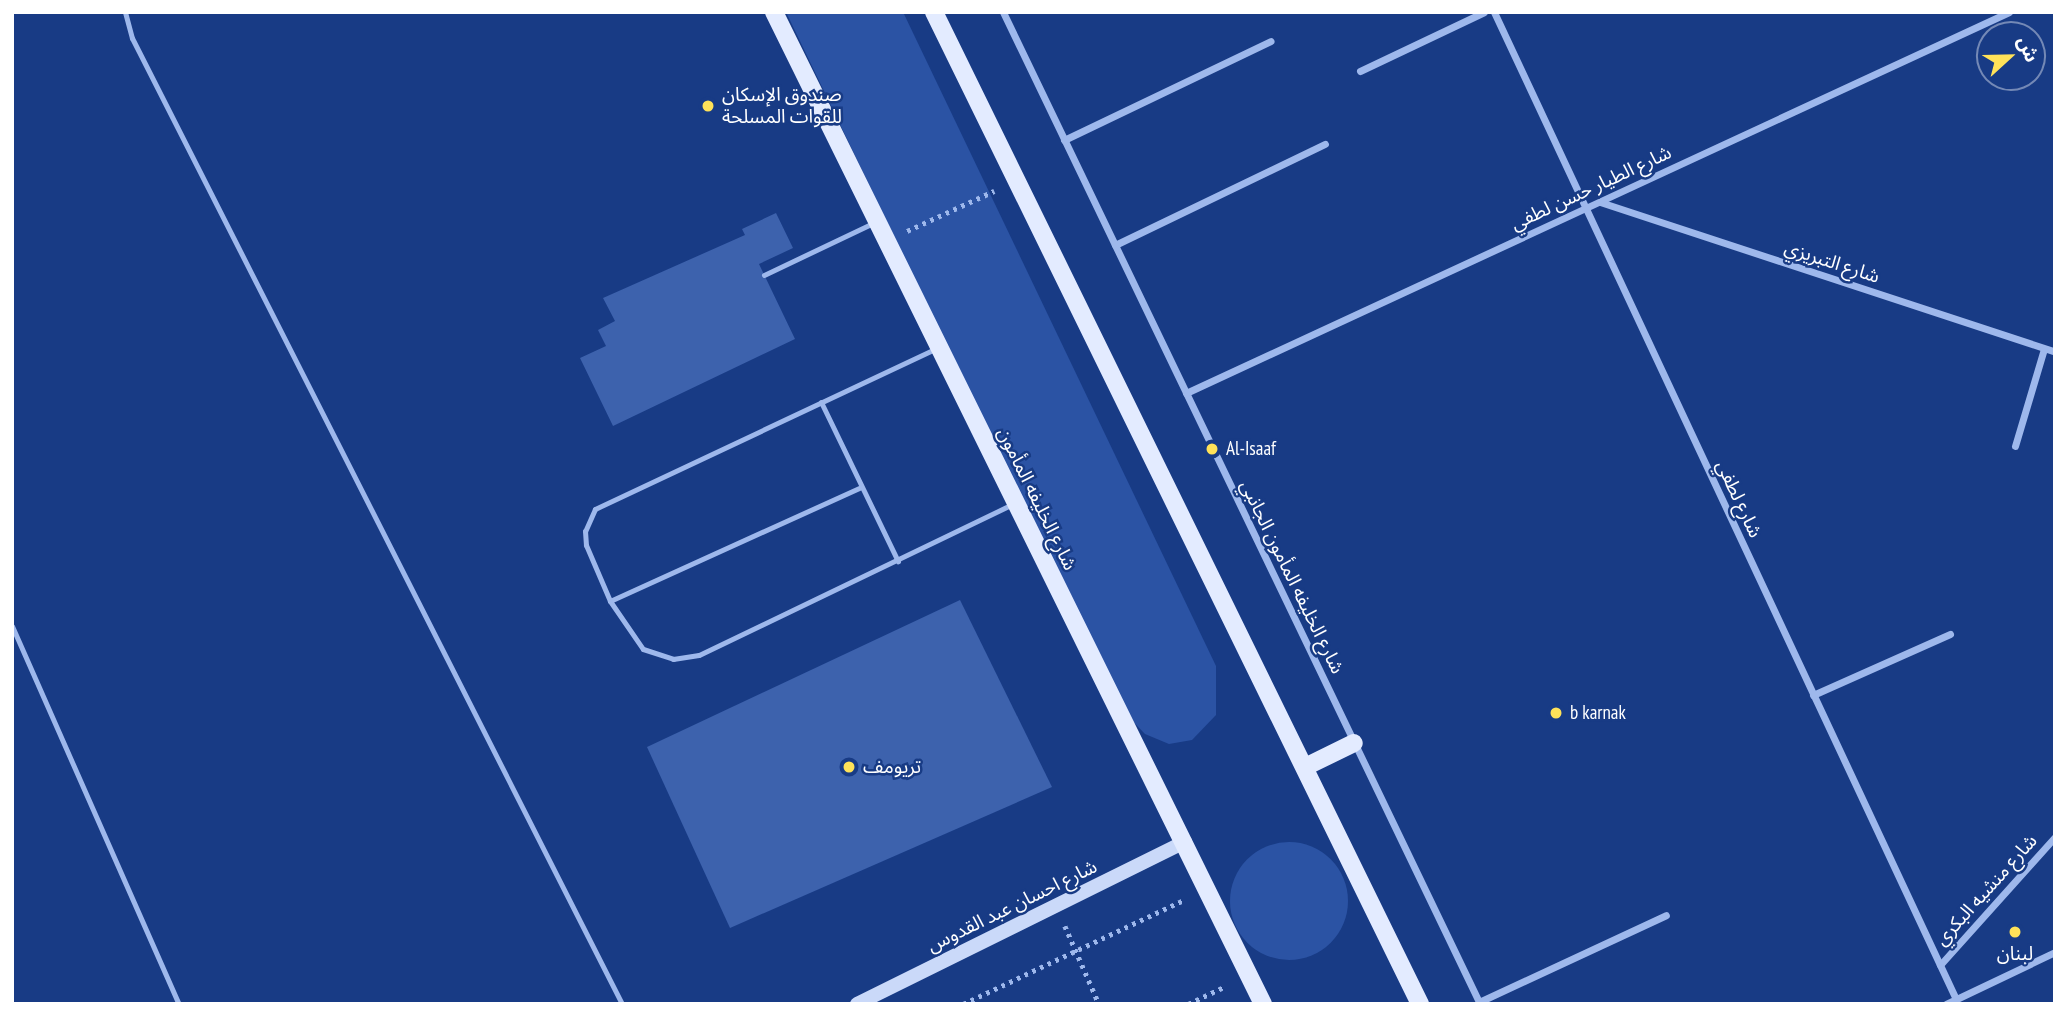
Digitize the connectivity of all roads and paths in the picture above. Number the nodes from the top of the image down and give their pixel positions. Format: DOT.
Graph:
graph roads {
  1 [pos="125,12"];
  2 [pos="774,12"];
  3 [pos="934,12"];
  4 [pos="1003,12"];
  5 [pos="1484,12"];
  6 [pos="1494,12"];
  7 [pos="2009,12"];
  8 [pos="1270,41"];
  9 [pos="1360,71"];
  10 [pos="1064,140"];
  11 [pos="1325,144"];
  12 [pos="1017,180"];
  13 [pos="1600,201"];
  14 [pos="1586,208"];
  15 [pos="876,222"];
  16 [pos="885,241"];
  17 [pos="1115,245"];
  18 [pos="764,275"];
  19 [pos="939,347"];
  20 [pos="2043,349"];
  21 [pos="2055,352"];
  22 [pos="1186,393"];
  23 [pos="821,402"];
  24 [pos="2015,446"];
  25 [pos="861,486"];
  26 [pos="1016,503"];
  27 [pos="898,561"];
  28 [pos="610,601"];
  29 [pos="12,626"];
  30 [pos="1950,635"];
  31 [pos="1813,695"];
  32 [pos="1354,743"];
  33 [pos="1307,766"];
  34 [pos="2055,837"];
  35 [pos="1185,842"];
  36 [pos="1208,889"];
  37 [pos="1056,906"];
  38 [pos="1666,915"];
  39 [pos="1076,951"];
  40 [pos="2055,952"];
  41 [pos="1940,965"];
  42 [pos="1249,975"];
  43 [pos="1956,999"];
  44 [pos="1479,1003"];
  45 [pos="179,1004"];
  46 [pos="622,1004"];
  47 [pos="857,1004"];
  48 [pos="963,1004"];
  49 [pos="1099,1004"];
  50 [pos="1188,1004"];
  51 [pos="1263,1004"];
  52 [pos="1420,1004"];
  53 [pos="1946,1004"];
  1 -- 46 [label="lane"];
  2 -- 15 [label="main road, شارع الخليفه المأمون"];
  3 -- 12 [label="main road"];
  4 -- 10 [label="street, شارع الخليفه المأمون الجانبي"];
  5 -- 9 [label="street"];
  6 -- 14 [label="street, شارع لطفي"];
  7 -- 13 [label="street, شارع الطيار حسن لطفي"];
  8 -- 10 [label="street"];
  10 -- 17 [label="street, شارع الخليفه المأمون الجانبي"];
  11 -- 17 [label="street"];
  12 -- 16 [label="path"];
  12 -- 33 [label="main road"];
  13 -- 14 [label="street, شارع الطيار حسن لطفي"];
  13 -- 20 [label="street, شارع التبريزي"];
  14 -- 22 [label="street, شارع الطيار حسن لطفي"];
  14 -- 31 [label="street, شارع لطفي"];
  15 -- 16 [label="main road, شارع الخليفه المأمون"];
  15 -- 18 [label="lane"];
  16 -- 19 [label="main road, شارع الخليفه المأمون"];
  17 -- 22 [label="street, شارع الخليفه المأمون الجانبي"];
  19 -- 23 [label="lane"];
  19 -- 26 [label="main road, شارع الخليفه المأمون"];
  20 -- 21 [label="street, شارع التبريزي"];
  20 -- 24 [label="street"];
  22 -- 32 [label="street, شارع الخليفه المأمون الجانبي"];
  23 -- 25 [label="lane"];
  23 -- 28 [label="lane"];
  25 -- 27 [label="lane"];
  25 -- 28 [label="lane"];
  26 -- 27 [label="lane"];
  26 -- 35 [label="main road, شارع الخليفه المأمون"];
  27 -- 28 [label="lane"];
  29 -- 45 [label="lane"];
  30 -- 31 [label="street"];
  31 -- 41 [label="street, شارع لطفي"];
  32 -- 33 [label="main road"];
  32 -- 44 [label="street, شارع الخليفه المأمون الجانبي"];
  33 -- 52 [label="main road"];
  34 -- 41 [label="street, شارع منشيه البكري"];
  35 -- 36 [label="main road, شارع الخليفه المأمون"];
  35 -- 37 [label="street, شارع احسان عبد القدوس"];
  36 -- 39 [label="path"];
  36 -- 42 [label="main road, شارع الخليفه المأمون"];
  37 -- 39 [label="path"];
  37 -- 47 [label="street, شارع احسان عبد القدوس"];
  38 -- 44 [label="street"];
  39 -- 48 [label="path"];
  39 -- 49 [label="path"];
  40 -- 43 [label="street"];
  41 -- 43 [label="street, شارع لطفي"];
  42 -- 50 [label="path"];
  42 -- 51 [label="main road, شارع الخليفه المأمون"];
  43 -- 53 [label="street"];
}
